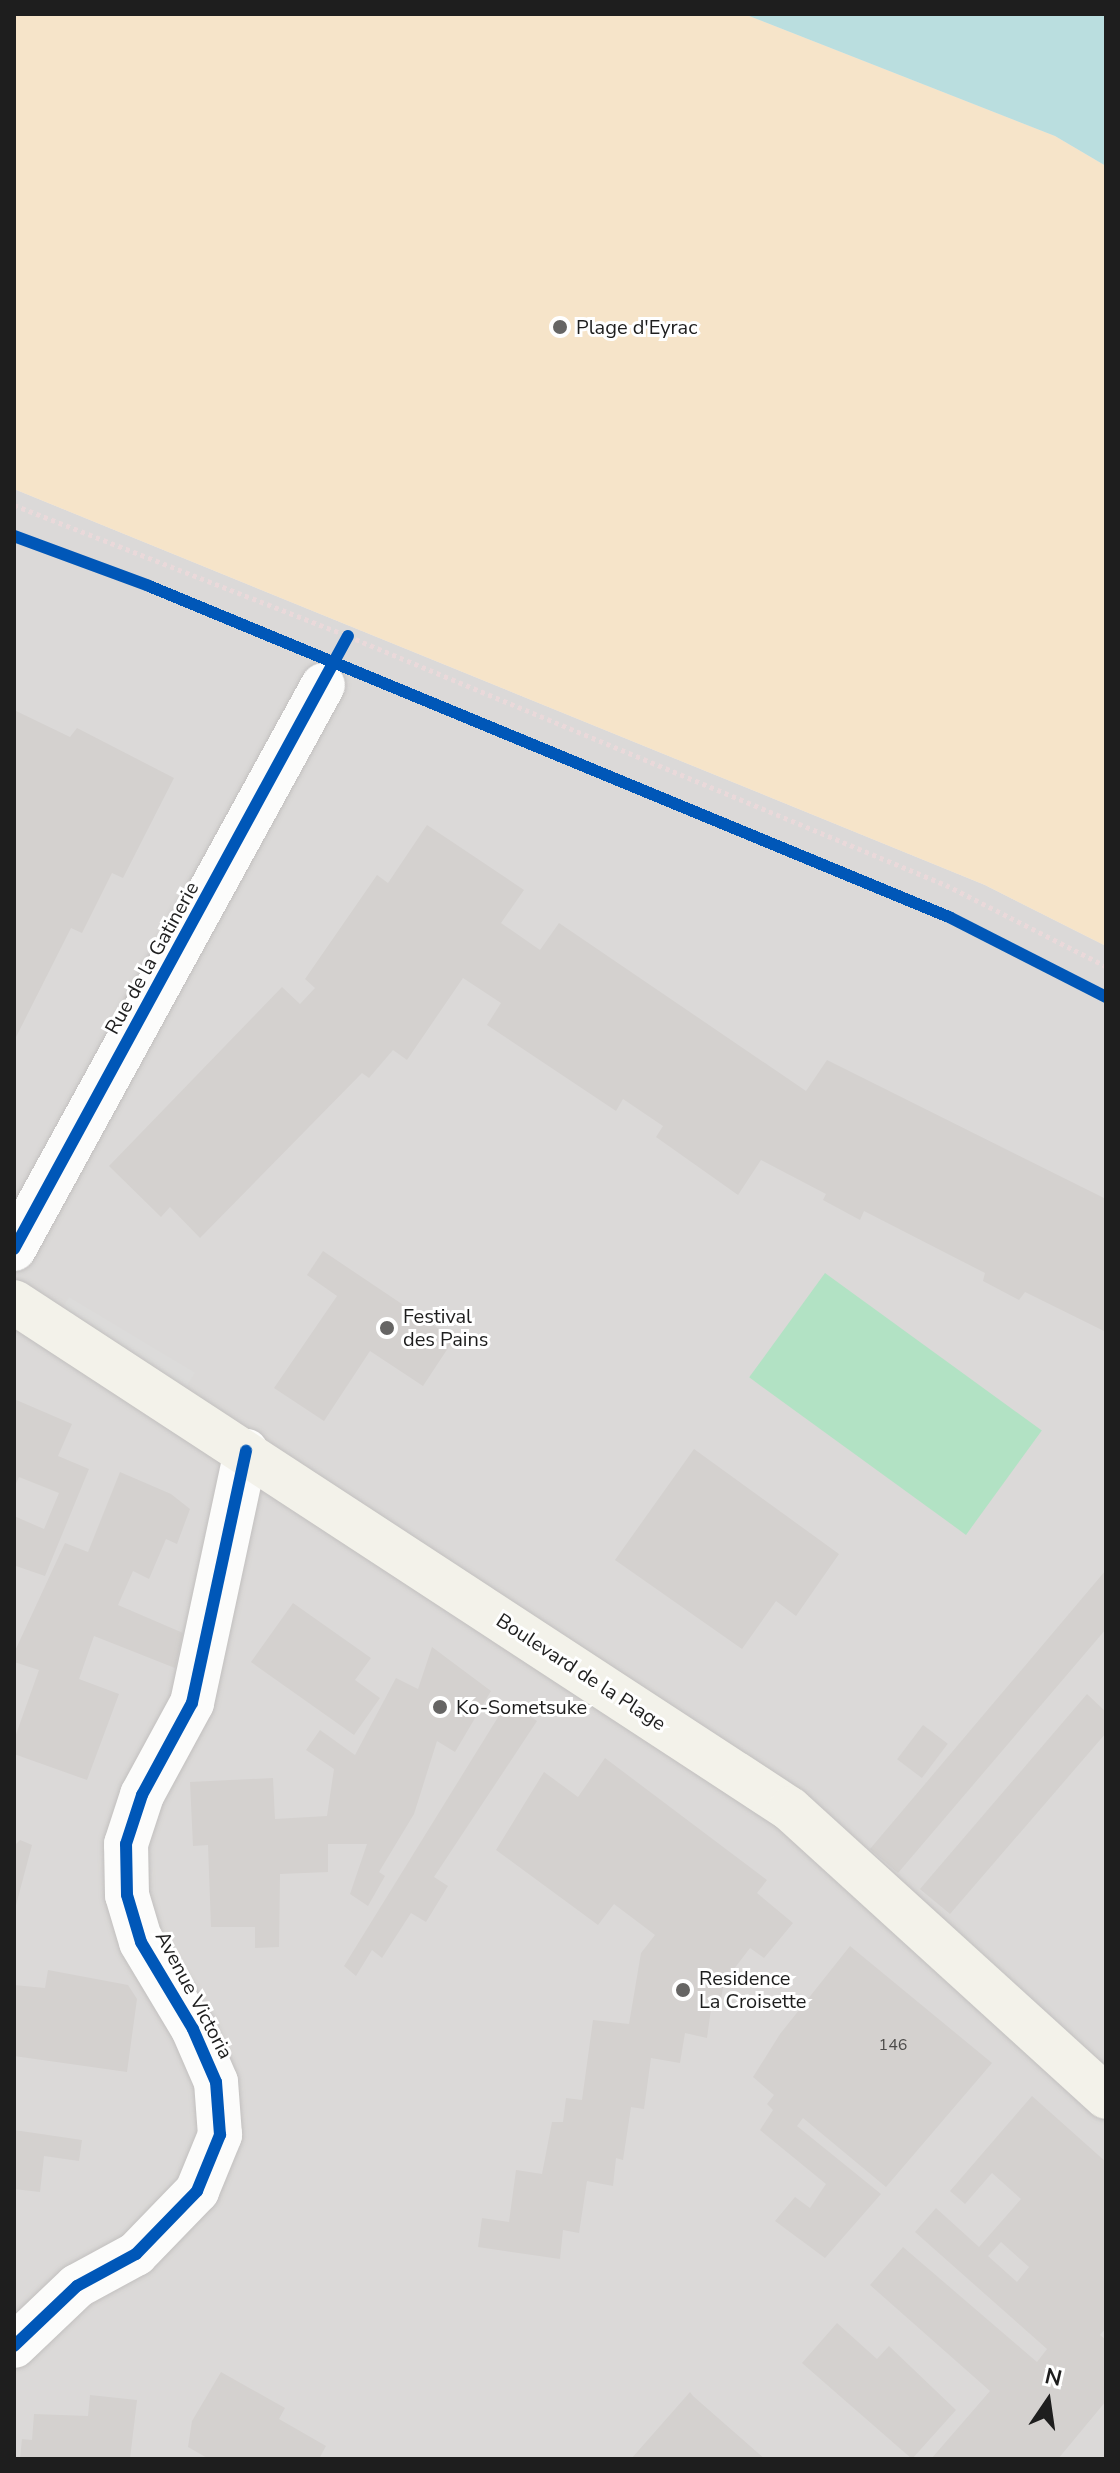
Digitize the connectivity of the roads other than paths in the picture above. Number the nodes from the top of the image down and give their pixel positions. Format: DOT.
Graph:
graph roads {
  1 [pos="323,685"];
  2 [pos="14,1249"];
  3 [pos="14,1302"];
  4 [pos="246,1451"];
  5 [pos="1106,2097"];
  6 [pos="14,2346"];
  1 -- 2 [label="street, Rue de la Gatinerie"];
  3 -- 4 [label="main road, Boulevard de la Plage"];
  4 -- 5 [label="main road, Boulevard de la Plage"];
  4 -- 6 [label="street, Avenue Victoria"];
}
